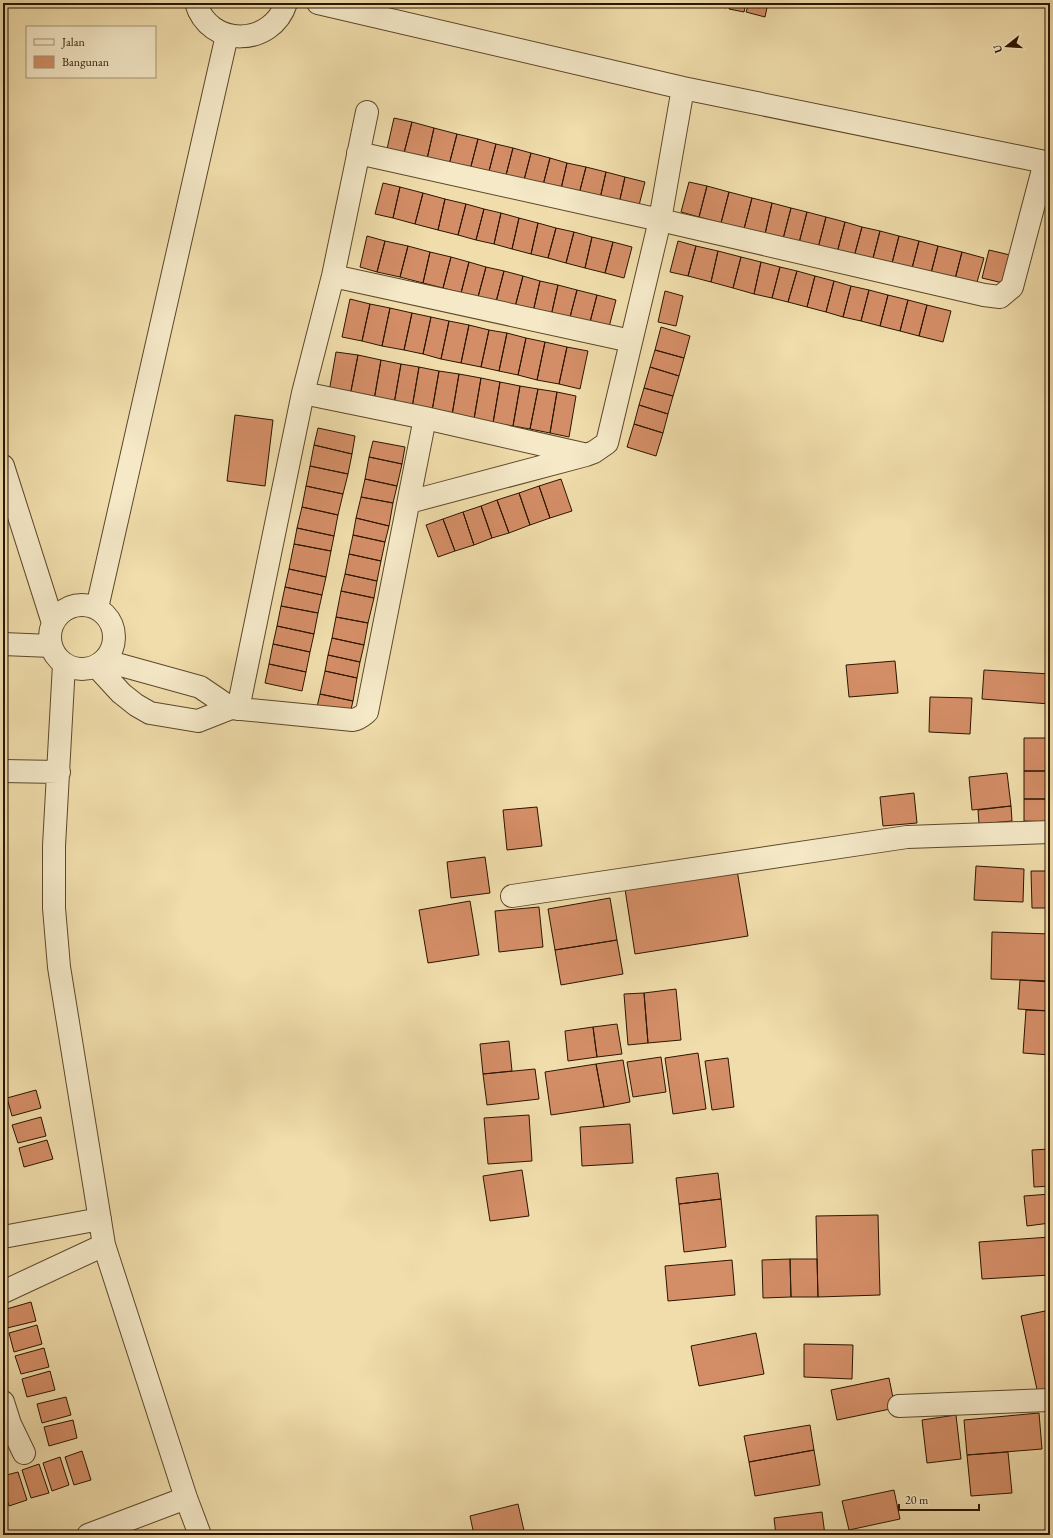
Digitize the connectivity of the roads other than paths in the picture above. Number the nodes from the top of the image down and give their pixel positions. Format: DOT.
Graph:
graph roads {
  1 [pos="196,3"];
  2 [pos="286,3"];
  3 [pos="318,3"];
  4 [pos="227,35"];
  5 [pos="683,88"];
  6 [pos="367,112"];
  7 [pos="358,153"];
  8 [pos="1048,163"];
  9 [pos="660,220"];
  10 [pos="333,276"];
  11 [pos="631,341"];
  12 [pos="303,393"];
  13 [pos="425,418"];
  14 [pos="586,455"];
  15 [pos="3,466"];
  16 [pos="409,502"];
  17 [pos="98,608"];
  18 [pos="53,623"];
  19 [pos="3,644"];
  20 [pos="51,646"];
  21 [pos="64,664"];
  22 [pos="101,664"];
  23 [pos="235,709"];
  24 [pos="3,771"];
  25 [pos="59,772"];
  26 [pos="1050,832"];
  27 [pos="512,896"];
  28 [pos="100,1218"];
  29 [pos="3,1237"];
  30 [pos="104,1245"];
  31 [pos="3,1292"];
  32 [pos="1050,1400"];
  33 [pos="3,1402"];
  34 [pos="900,1406"];
  35 [pos="7,1426"];
  36 [pos="24,1453"];
  37 [pos="186,1498"];
  38 [pos="88,1535"];
  39 [pos="200,1535"];
  1 -- 4 [label="street"];
  2 -- 4 [label="street"];
  3 -- 5 [label="street"];
  4 -- 17 [label="street"];
  5 -- 8 [label="street"];
  5 -- 9 [label="street"];
  6 -- 7 [label="street"];
  7 -- 9 [label="street"];
  7 -- 10 [label="street"];
  8 -- 9 [label="street"];
  9 -- 11 [label="street"];
  10 -- 11 [label="street"];
  10 -- 12 [label="street"];
  11 -- 14 [label="street"];
  12 -- 13 [label="street"];
  12 -- 23 [label="street"];
  13 -- 14 [label="street"];
  13 -- 16 [label="street"];
  14 -- 16 [label="street"];
  15 -- 18 [label="street"];
  16 -- 23 [label="street"];
  17 -- 18 [label="street"];
  17 -- 22 [label="street"];
  18 -- 20 [label="street"];
  19 -- 20 [label="street"];
  20 -- 21 [label="street"];
  21 -- 22 [label="street"];
  21 -- 25 [label="street"];
  22 -- 23 [label="street"];
  22 -- 23 [label="street"];
  24 -- 25 [label="street"];
  25 -- 28 [label="street"];
  26 -- 27 [label="street"];
  28 -- 29 [label="street"];
  28 -- 30 [label="street"];
  30 -- 31 [label="street"];
  30 -- 37 [label="street"];
  32 -- 34 [label="street"];
  33 -- 35 [label="street"];
  35 -- 36 [label="street"];
  37 -- 38 [label="street"];
  37 -- 39 [label="street"];
}
